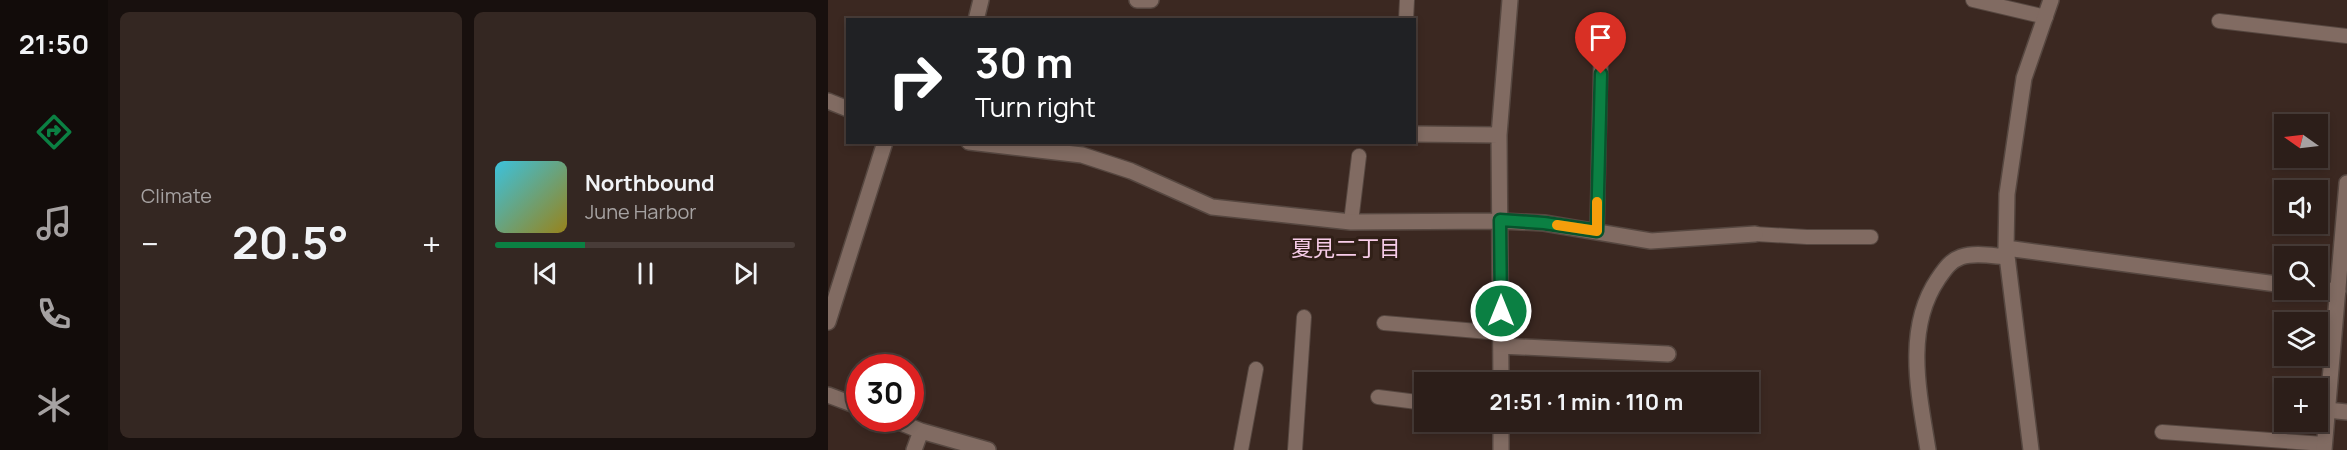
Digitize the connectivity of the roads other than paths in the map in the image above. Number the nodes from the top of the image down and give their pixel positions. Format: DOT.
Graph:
graph roads {
  1 [pos="981,0"];
  2 [pos="1138,0"];
  3 [pos="1151,0"];
  4 [pos="1407,0"];
  5 [pos="1510,0"];
  6 [pos="1973,0"];
  7 [pos="2051,0"];
  8 [pos="2046,17"];
  9 [pos="976,18"];
  10 [pos="1406,18"];
  11 [pos="2219,21"];
  12 [pos="2347,36"];
  13 [pos="1601,51"];
  14 [pos="828,101"];
  15 [pos="846,108"];
  16 [pos="1416,134"];
  17 [pos="1499,135"];
  18 [pos="884,144"];
  19 [pos="1002,144"];
  20 [pos="1083,149"];
  21 [pos="1359,156"];
  22 [pos="2347,183"];
  23 [pos="1500,220"];
  24 [pos="1351,222"];
  25 [pos="1597,231"];
  26 [pos="1755,234"];
  27 [pos="1871,237"];
  28 [pos="2007,253"];
  29 [pos="2274,284"];
  30 [pos="2328,290"];
  31 [pos="2338,291"];
  32 [pos="1304,316"];
  33 [pos="828,322"];
  34 [pos="1384,323"];
  35 [pos="1501,340"];
  36 [pos="1668,354"];
  37 [pos="1257,369"];
  38 [pos="1501,372"];
  39 [pos="828,395"];
  40 [pos="1378,397"];
  41 [pos="2328,400"];
  42 [pos="846,402"];
  43 [pos="1414,402"];
  44 [pos="2328,411"];
  45 [pos="2347,412"];
  46 [pos="921,432"];
  47 [pos="924,432"];
  48 [pos="1501,432"];
  49 [pos="2162,432"];
  50 [pos="2325,432"];
  51 [pos="2324,447"];
  52 [pos="914,450"];
  53 [pos="986,450"];
  54 [pos="1241,450"];
  55 [pos="1296,450"];
  56 [pos="1501,450"];
  57 [pos="1928,450"];
  58 [pos="2031,450"];
  1 -- 9 [label="street"];
  2 -- 3 [label="street"];
  4 -- 10 [label="lane"];
  5 -- 17 [label="street"];
  6 -- 8 [label="lane"];
  7 -- 8 [label="street"];
  8 -- 28 [label="street"];
  11 -- 12 [label="lane"];
  13 -- 25 [label="lane"];
  14 -- 15 [label="street"];
  16 -- 17 [label="street"];
  17 -- 23 [label="street"];
  18 -- 33 [label="street"];
  19 -- 20 [label="street"];
  20 -- 24 [label="street"];
  21 -- 24 [label="lane"];
  22 -- 31 [label="street"];
  23 -- 24 [label="street"];
  23 -- 25 [label="street"];
  23 -- 35 [label="street"];
  25 -- 26 [label="street"];
  26 -- 27 [label="lane"];
  28 -- 29 [label="street"];
  28 -- 57 [label="street"];
  28 -- 58 [label="street"];
  30 -- 31 [label="street"];
  31 -- 41 [label="street"];
  32 -- 55 [label="lane"];
  34 -- 35 [label="lane"];
  35 -- 36 [label="street"];
  35 -- 38 [label="street"];
  37 -- 54 [label="lane"];
  39 -- 42 [label="street"];
  40 -- 43 [label="lane"];
  44 -- 45 [label="street"];
  46 -- 52 [label="street"];
  47 -- 53 [label="street"];
  48 -- 56 [label="street"];
  49 -- 51 [label="lane"];
  50 -- 51 [label="street"];
}
